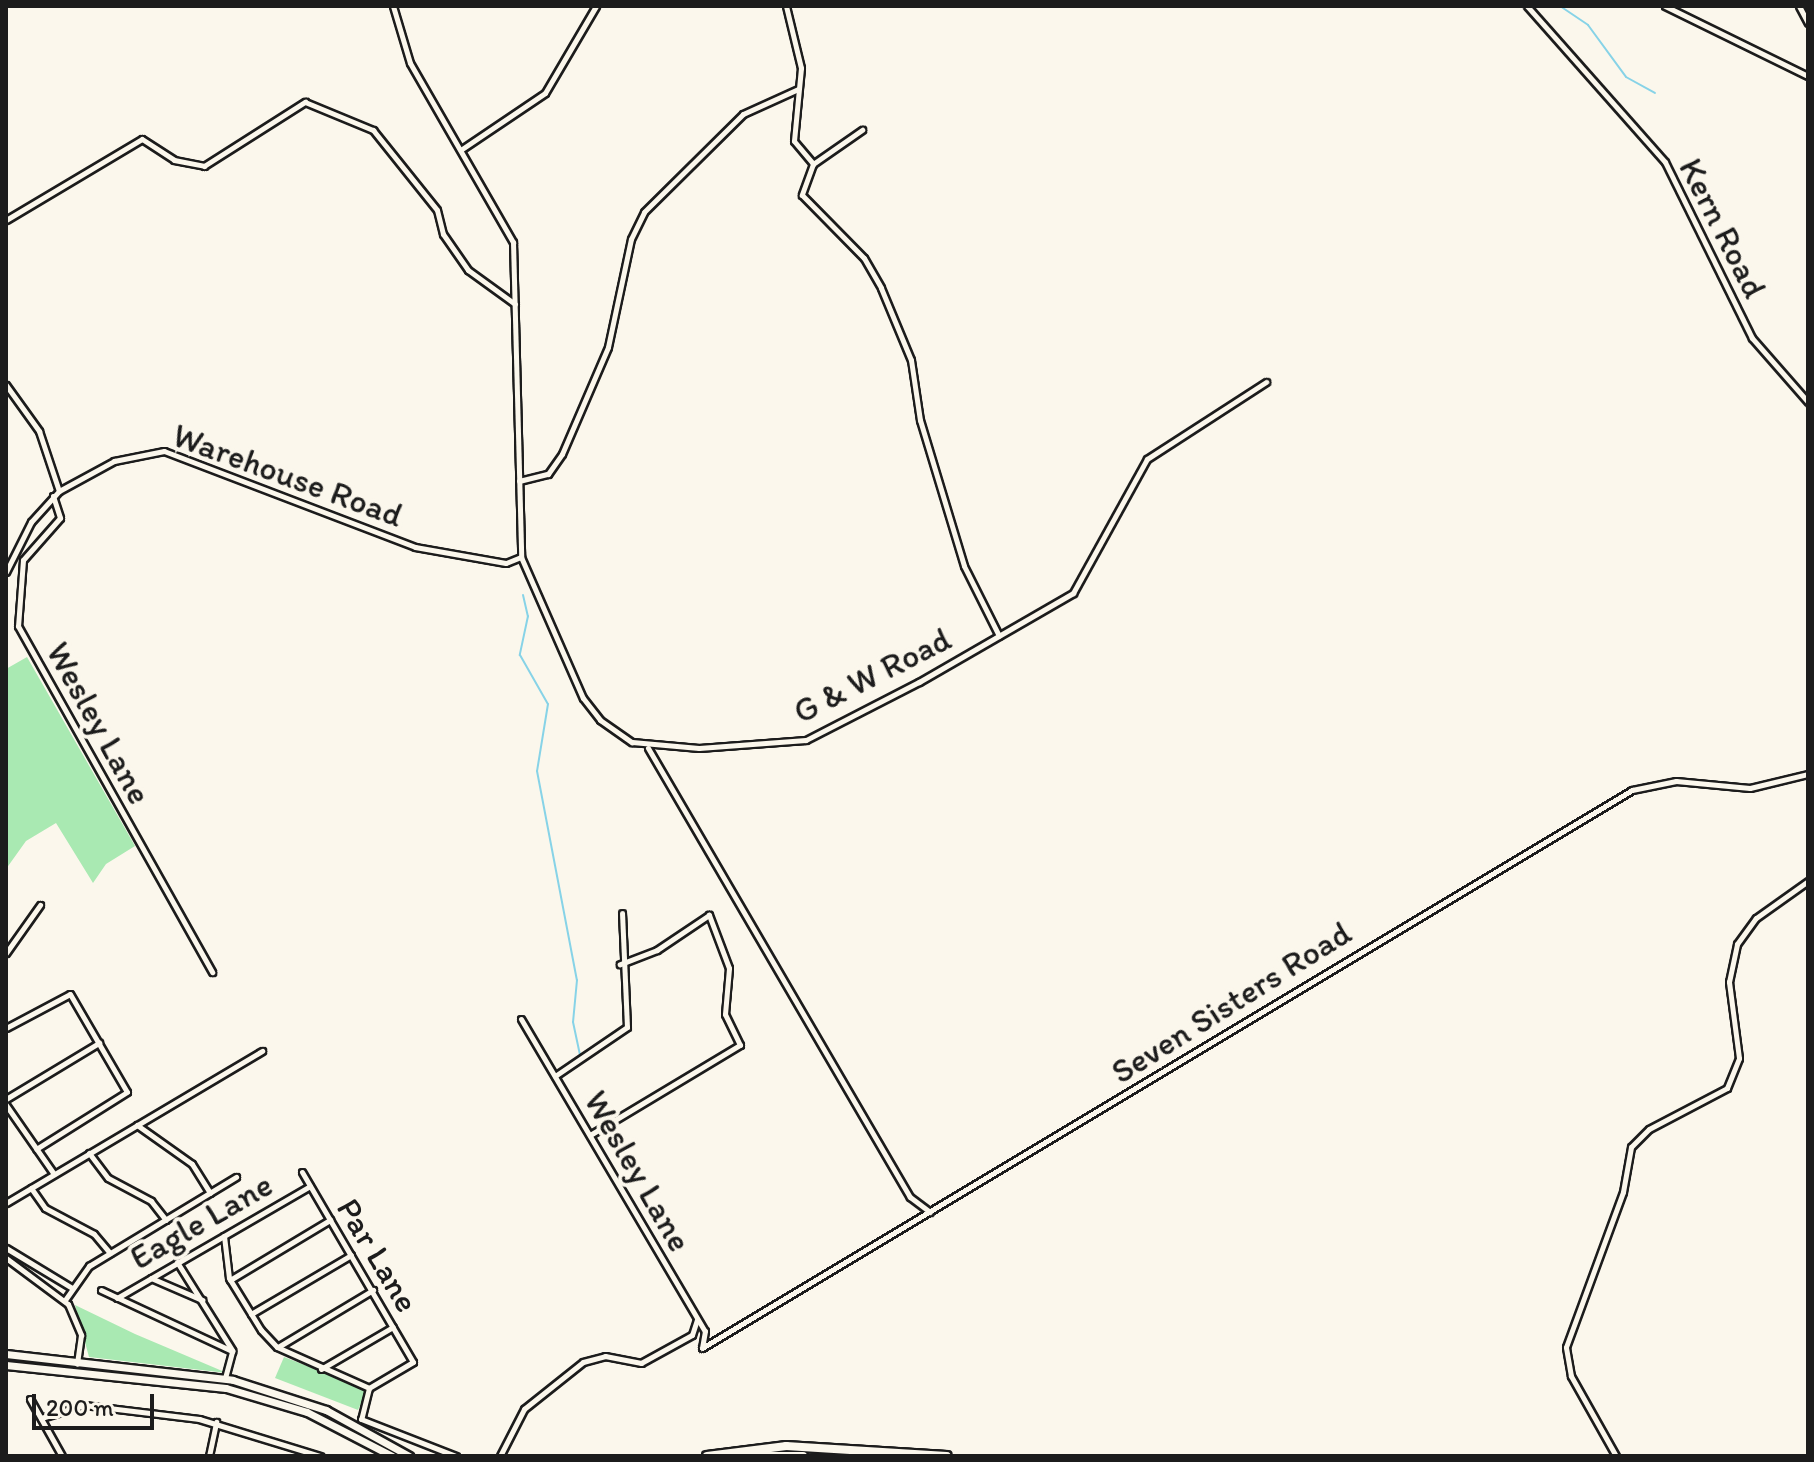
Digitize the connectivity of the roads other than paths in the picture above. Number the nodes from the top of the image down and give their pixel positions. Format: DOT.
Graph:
graph roads {
  1 [pos="393,6"];
  2 [pos="596,6"];
  3 [pos="786,6"];
  4 [pos="1527,6"];
  5 [pos="1665,6"];
  6 [pos="1799,6"];
  7 [pos="1808,23"];
  8 [pos="1808,76"];
  9 [pos="798,89"];
  10 [pos="862,130"];
  11 [pos="462,149"];
  12 [pos="813,164"];
  13 [pos="6,220"];
  14 [pos="515,305"];
  15 [pos="1266,382"];
  16 [pos="6,385"];
  17 [pos="1808,402"];
  18 [pos="519,481"];
  19 [pos="56,494"];
  20 [pos="521,557"];
  21 [pos="6,572"];
  22 [pos="999,636"];
  23 [pos="647,746"];
  24 [pos="1808,774"];
  25 [pos="1808,881"];
  26 [pos="40,905"];
  27 [pos="622,913"];
  28 [pos="6,953"];
  29 [pos="620,964"];
  30 [pos="212,972"];
  31 [pos="521,1019"];
  32 [pos="6,1028"];
  33 [pos="99,1043"];
  34 [pos="262,1051"];
  35 [pos="555,1076"];
  36 [pos="6,1099"];
  37 [pos="6,1105"];
  38 [pos="137,1125"];
  39 [pos="590,1135"];
  40 [pos="36,1149"];
  41 [pos="89,1153"];
  42 [pos="302,1172"];
  43 [pos="54,1174"];
  44 [pos="236,1177"];
  45 [pos="310,1186"];
  46 [pos="31,1188"];
  47 [pos="210,1193"];
  48 [pos="6,1203"];
  49 [pos="931,1213"];
  50 [pos="166,1220"];
  51 [pos="330,1220"];
  52 [pos="224,1236"];
  53 [pos="6,1248"];
  54 [pos="110,1253"];
  55 [pos="351,1255"];
  56 [pos="6,1258"];
  57 [pos="177,1262"];
  58 [pos="151,1278"];
  59 [pos="230,1280"];
  60 [pos="72,1288"];
  61 [pos="101,1290"];
  62 [pos="373,1290"];
  63 [pos="117,1298"];
  64 [pos="65,1300"];
  65 [pos="203,1301"];
  66 [pos="251,1314"];
  67 [pos="697,1319"];
  68 [pos="393,1327"];
  69 [pos="277,1347"];
  70 [pos="702,1348"];
  71 [pos="232,1351"];
  72 [pos="6,1354"];
  73 [pos="77,1364"];
  74 [pos="6,1365"];
  75 [pos="321,1369"];
  76 [pos="76,1373"];
  77 [pos="225,1378"];
  78 [pos="258,1386"];
  79 [pos="369,1388"];
  80 [pos="242,1392"];
  81 [pos="30,1399"];
  82 [pos="41,1418"];
  83 [pos="216,1422"];
  84 [pos="62,1456"];
  85 [pos="209,1456"];
  86 [pos="320,1456"];
  87 [pos="392,1456"];
  88 [pos="409,1456"];
  89 [pos="456,1456"];
  90 [pos="500,1456"];
  91 [pos="707,1456"];
  92 [pos="753,1456"];
  93 [pos="803,1456"];
  94 [pos="947,1456"];
  95 [pos="1616,1456"];
  1 -- 11 [label="street, G & W Road"];
  2 -- 11 [label="street"];
  3 -- 9 [label="street"];
  4 -- 17 [label="street, Kern Road"];
  5 -- 8 [label="street"];
  6 -- 7 [label="street"];
  9 -- 12 [label="street"];
  9 -- 18 [label="street"];
  10 -- 12 [label="street"];
  11 -- 14 [label="street, G & W Road"];
  12 -- 22 [label="street"];
  13 -- 14 [label="street"];
  14 -- 18 [label="street, G & W Road"];
  15 -- 22 [label="street, G & W Road"];
  16 -- 19 [label="street"];
  18 -- 20 [label="street, G & W Road"];
  19 -- 20 [label="street, Warehouse Road"];
  19 -- 21 [label="street, Warehouse Road"];
  19 -- 30 [label="street, Wesley Lane"];
  20 -- 23 [label="street, G & W Road"];
  22 -- 23 [label="street, G & W Road"];
  23 -- 49 [label="street"];
  24 -- 49 [label="street, Seven Sisters Road"];
  25 -- 95 [label="street"];
  26 -- 28 [label="street"];
  27 -- 29 [label="street"];
  29 -- 35 [label="street"];
  29 -- 39 [label="street"];
  31 -- 35 [label="street, Wesley Lane"];
  32 -- 33 [label="street"];
  33 -- 36 [label="street"];
  33 -- 40 [label="street"];
  34 -- 38 [label="street"];
  35 -- 39 [label="street, Wesley Lane"];
  37 -- 40 [label="street"];
  38 -- 41 [label="street"];
  38 -- 47 [label="street"];
  39 -- 67 [label="street, Wesley Lane"];
  40 -- 43 [label="street"];
  41 -- 43 [label="street"];
  41 -- 50 [label="street"];
  42 -- 45 [label="street, Par Lane"];
  43 -- 46 [label="street"];
  44 -- 47 [label="street"];
  45 -- 51 [label="street, Par Lane"];
  45 -- 52 [label="street, Eagle Lane"];
  46 -- 48 [label="street"];
  46 -- 54 [label="street"];
  47 -- 50 [label="street"];
  49 -- 70 [label="street, Seven Sisters Road"];
  50 -- 54 [label="street"];
  51 -- 55 [label="street, Par Lane"];
  51 -- 59 [label="street"];
  52 -- 57 [label="street, Eagle Lane"];
  52 -- 59 [label="street"];
  53 -- 60 [label="street"];
  54 -- 60 [label="street"];
  55 -- 62 [label="street, Par Lane"];
  55 -- 66 [label="street"];
  56 -- 64 [label="street"];
  57 -- 58 [label="street, Eagle Lane"];
  57 -- 65 [label="street"];
  58 -- 63 [label="street, Eagle Lane"];
  58 -- 65 [label="street"];
  59 -- 66 [label="street"];
  60 -- 64 [label="street"];
  61 -- 63 [label="street"];
  62 -- 68 [label="street, Par Lane"];
  62 -- 69 [label="street"];
  63 -- 71 [label="street"];
  64 -- 73 [label="street"];
  65 -- 71 [label="street"];
  66 -- 69 [label="street"];
  67 -- 70 [label="street, Wesley Lane"];
  67 -- 90 [label="street"];
  68 -- 75 [label="street"];
  68 -- 79 [label="street, Par Lane"];
  69 -- 75 [label="street"];
  71 -- 77 [label="street"];
  72 -- 73 [label="main road"];
  73 -- 76 [label="street"];
  73 -- 77 [label="main road"];
  74 -- 76 [label="main road"];
  75 -- 79 [label="street"];
  76 -- 80 [label="main road"];
  77 -- 78 [label="main road"];
  78 -- 80 [label="main road"];
  78 -- 88 [label="main road"];
  79 -- 89 [label="street"];
  80 -- 87 [label="main road"];
  81 -- 82 [label="street"];
  82 -- 83 [label="street"];
  82 -- 84 [label="street"];
  83 -- 85 [label="street"];
  83 -- 86 [label="street"];
  91 -- 94 [label="main road"];
  92 -- 93 [label="main road"];
}
